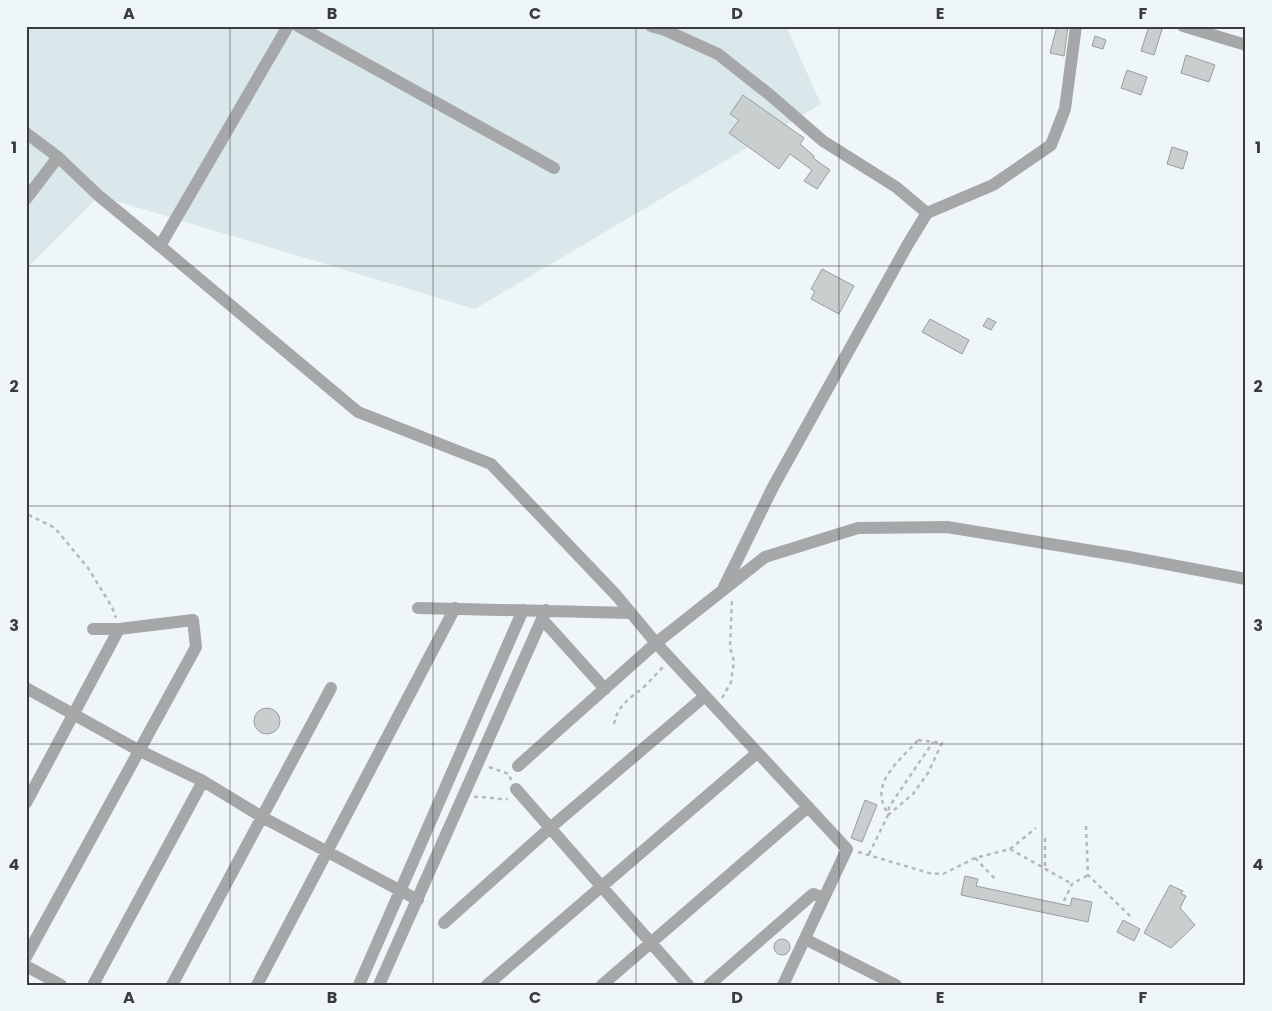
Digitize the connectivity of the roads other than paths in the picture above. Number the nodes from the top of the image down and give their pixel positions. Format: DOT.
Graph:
graph roads {
  1 [pos="288,26"];
  2 [pos="298,26"];
  3 [pos="651,26"];
  4 [pos="1076,26"];
  5 [pos="1183,26"];
  6 [pos="1246,45"];
  7 [pos="26,133"];
  8 [pos="58,157"];
  9 [pos="554,168"];
  10 [pos="26,199"];
  11 [pos="927,213"];
  12 [pos="160,246"];
  13 [pos="1246,579"];
  14 [pos="721,592"];
  15 [pos="418,608"];
  16 [pos="455,608"];
  17 [pos="523,610"];
  18 [pos="630,613"];
  19 [pos="544,614"];
  20 [pos="119,629"];
  21 [pos="93,630"];
  22 [pos="656,643"];
  23 [pos="26,688"];
  24 [pos="331,688"];
  25 [pos="605,689"];
  26 [pos="708,700"];
  27 [pos="74,714"];
  28 [pos="138,750"];
  29 [pos="757,753"];
  30 [pos="518,766"];
  31 [pos="203,781"];
  32 [pos="519,793"];
  33 [pos="26,803"];
  34 [pos="808,807"];
  35 [pos="262,817"];
  36 [pos="550,828"];
  37 [pos="327,852"];
  38 [pos="601,886"];
  39 [pos="401,891"];
  40 [pos="824,898"];
  41 [pos="418,900"];
  42 [pos="444,923"];
  43 [pos="804,939"];
  44 [pos="651,943"];
  45 [pos="26,957"];
  46 [pos="26,966"];
  47 [pos="61,985"];
  48 [pos="93,985"];
  49 [pos="172,985"];
  50 [pos="257,985"];
  51 [pos="359,985"];
  52 [pos="379,985"];
  53 [pos="486,985"];
  54 [pos="602,985"];
  55 [pos="688,985"];
  56 [pos="708,985"];
  57 [pos="783,985"];
  58 [pos="896,985"];
  1 -- 12 [label="street"];
  2 -- 9 [label="street"];
  3 -- 11 [label="street"];
  4 -- 11 [label="street"];
  5 -- 6 [label="street"];
  7 -- 8 [label="street"];
  8 -- 10 [label="street"];
  8 -- 12 [label="street"];
  11 -- 14 [label="street"];
  12 -- 18 [label="street"];
  13 -- 14 [label="street"];
  14 -- 22 [label="street"];
  15 -- 16 [label="street"];
  16 -- 17 [label="street"];
  16 -- 37 [label="street"];
  17 -- 19 [label="street"];
  17 -- 39 [label="street"];
  18 -- 19 [label="street"];
  18 -- 22 [label="street"];
  19 -- 25 [label="street"];
  19 -- 41 [label="street"];
  20 -- 21 [label="street"];
  20 -- 27 [label="street"];
  20 -- 28 [label="street"];
  22 -- 25 [label="street"];
  22 -- 26 [label="street"];
  23 -- 27 [label="street"];
  24 -- 35 [label="street"];
  25 -- 30 [label="street"];
  26 -- 29 [label="street"];
  26 -- 36 [label="street"];
  27 -- 28 [label="street"];
  27 -- 33 [label="street"];
  28 -- 31 [label="street"];
  28 -- 45 [label="street"];
  29 -- 34 [label="street"];
  29 -- 38 [label="street"];
  31 -- 35 [label="street"];
  31 -- 48 [label="street"];
  32 -- 36 [label="street"];
  34 -- 40 [label="street"];
  34 -- 44 [label="street"];
  35 -- 37 [label="street"];
  35 -- 49 [label="street"];
  36 -- 38 [label="street"];
  36 -- 42 [label="street"];
  37 -- 39 [label="street"];
  37 -- 50 [label="street"];
  38 -- 44 [label="street"];
  38 -- 53 [label="street"];
  39 -- 41 [label="street"];
  39 -- 51 [label="street"];
  40 -- 43 [label="street"];
  40 -- 56 [label="street"];
  41 -- 52 [label="street"];
  43 -- 57 [label="street"];
  43 -- 58 [label="street"];
  44 -- 54 [label="street"];
  44 -- 55 [label="street"];
  46 -- 47 [label="street"];
}
